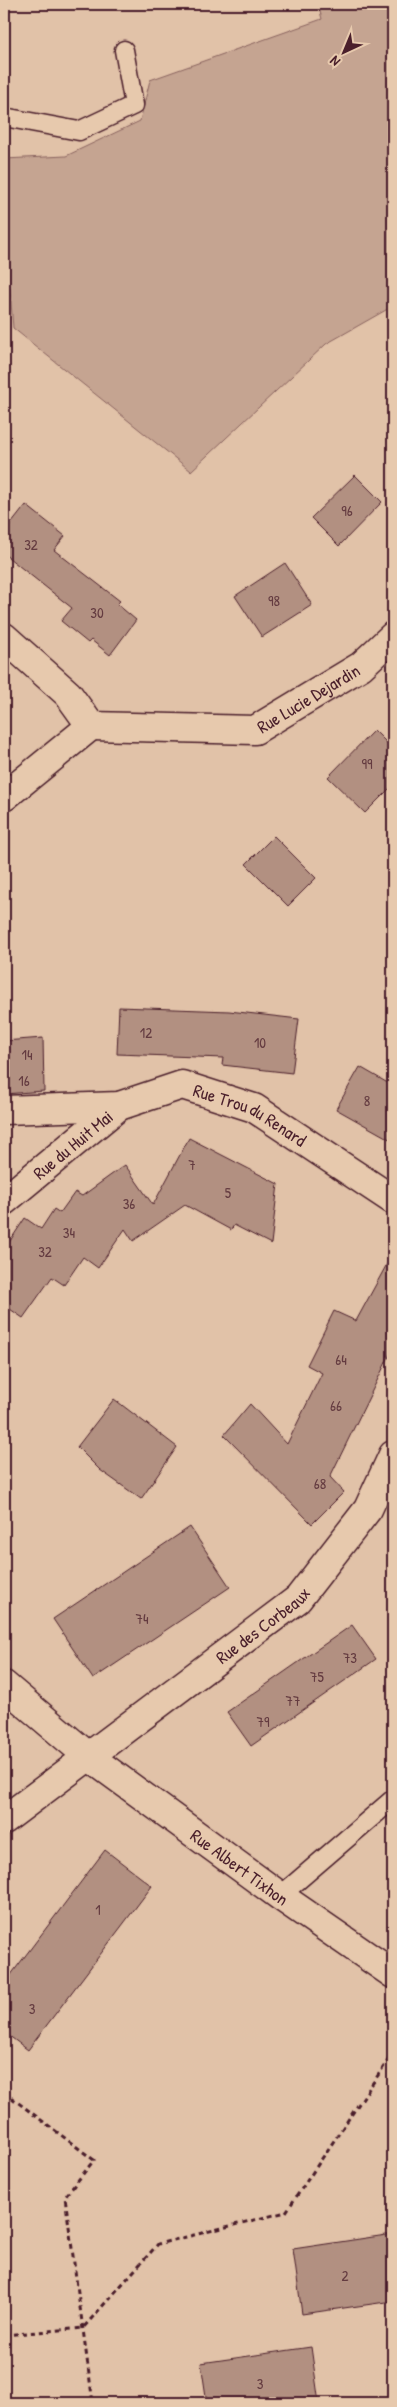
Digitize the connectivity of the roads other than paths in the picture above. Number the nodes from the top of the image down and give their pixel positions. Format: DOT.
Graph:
graph roads {
  1 [pos="124,50"];
  2 [pos="4,117"];
  3 [pos="393,636"];
  4 [pos="4,637"];
  5 [pos="92,726"];
  6 [pos="4,797"];
  7 [pos="119,1106"];
  8 [pos="4,1110"];
  9 [pos="393,1200"];
  10 [pos="4,1201"];
  11 [pos="393,1455"];
  12 [pos="4,1685"];
  13 [pos="88,1756"];
  14 [pos="393,1799"];
  15 [pos="4,1820"];
  16 [pos="280,1896"];
  17 [pos="393,1974"];
  1 -- 2 [label="lane"];
  3 -- 5 [label="street, Rue Lucie Dejardin"];
  4 -- 5 [label="street"];
  5 -- 6 [label="street"];
  7 -- 8 [label="street, Rue Trou du Renard"];
  7 -- 9 [label="street, Rue Trou du Renard"];
  7 -- 10 [label="street, Rue du Huit Mai"];
  11 -- 13 [label="street, Rue des Corbeaux"];
  12 -- 13 [label="street"];
  13 -- 15 [label="street, Rue des Corbeaux"];
  13 -- 16 [label="street, Rue Albert Tixhon"];
  14 -- 16 [label="lane"];
  16 -- 17 [label="street, Rue Albert Tixhon"];
}
